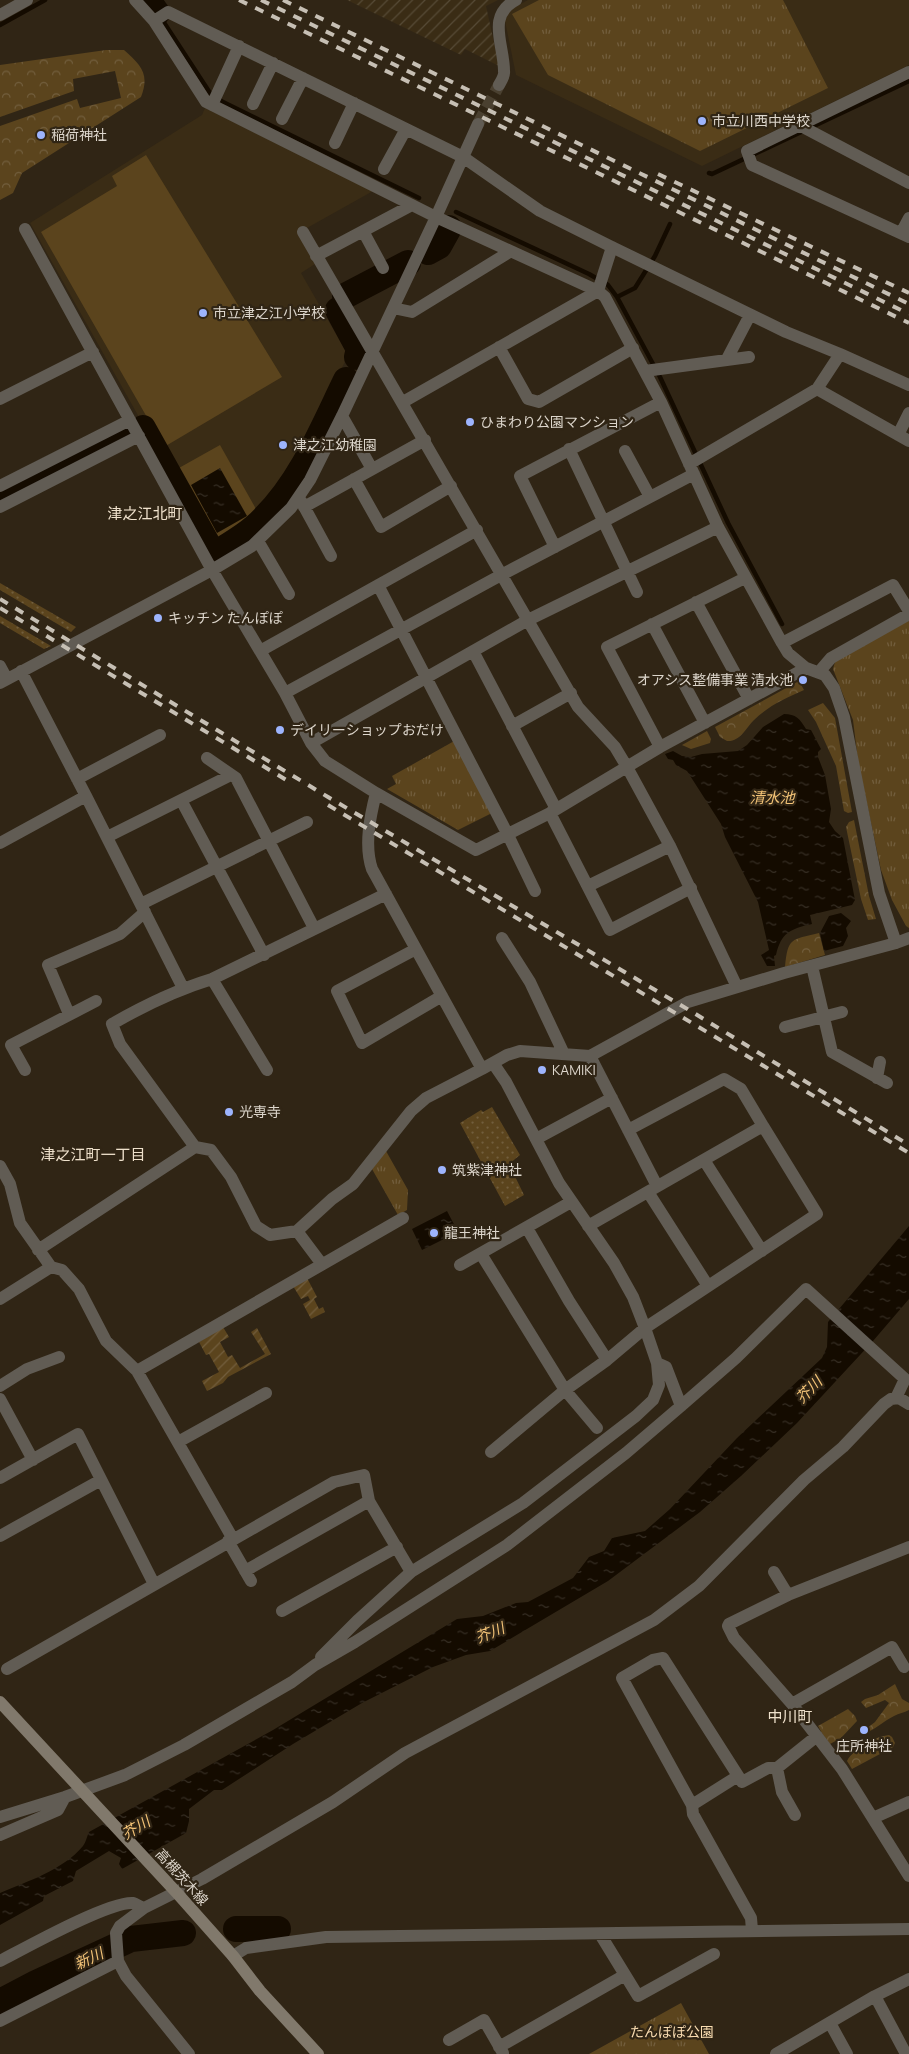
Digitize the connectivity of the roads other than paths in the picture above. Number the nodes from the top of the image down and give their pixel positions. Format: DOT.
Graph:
graph roads {
  1 [pos="26,0"];
  2 [pos="135,0"];
  3 [pos="516,0"];
  4 [pos="0,16"];
  5 [pos="154,20"];
  6 [pos="238,46"];
  7 [pos="273,63"];
  8 [pos="909,72"];
  9 [pos="303,78"];
  10 [pos="500,85"];
  11 [pos="354,103"];
  12 [pos="253,104"];
  13 [pos="212,105"];
  14 [pos="282,119"];
  15 [pos="478,124"];
  16 [pos="799,125"];
  17 [pos="406,129"];
  18 [pos="335,143"];
  19 [pos="463,157"];
  20 [pos="384,169"];
  21 [pos="909,183"];
  22 [pos="412,205"];
  23 [pos="436,217"];
  24 [pos="909,218"];
  25 [pos="25,228"];
  26 [pos="363,231"];
  27 [pos="303,232"];
  28 [pos="905,235"];
  29 [pos="612,247"];
  30 [pos="511,251"];
  31 [pos="316,256"];
  32 [pos="382,268"];
  33 [pos="598,291"];
  34 [pos="393,308"];
  35 [pos="750,315"];
  36 [pos="499,347"];
  37 [pos="633,348"];
  38 [pos="93,352"];
  39 [pos="372,353"];
  40 [pos="840,354"];
  41 [pos="749,357"];
  42 [pos="727,359"];
  43 [pos="645,371"];
  44 [pos="909,385"];
  45 [pos="818,389"];
  46 [pos="0,399"];
  47 [pos="403,402"];
  48 [pos="661,402"];
  49 [pos="909,413"];
  50 [pos="342,416"];
  51 [pos="130,420"];
  52 [pos="139,436"];
  53 [pos="903,438"];
  54 [pos="425,440"];
  55 [pos="569,449"];
  56 [pos="625,451"];
  57 [pos="695,464"];
  58 [pos="372,470"];
  59 [pos="28,472"];
  60 [pos="354,480"];
  61 [pos="0,486"];
  62 [pos="452,486"];
  63 [pos="37,488"];
  64 [pos="650,498"];
  65 [pos="301,502"];
  66 [pos="0,507"];
  67 [pos="604,522"];
  68 [pos="718,527"];
  69 [pos="477,530"];
  70 [pos="258,541"];
  71 [pos="555,547"];
  72 [pos="331,556"];
  73 [pos="212,570"];
  74 [pos="628,571"];
  75 [pos="503,574"];
  76 [pos="745,578"];
  77 [pos="378,585"];
  78 [pos="637,592"];
  79 [pos="289,594"];
  80 [pos="696,602"];
  81 [pos="909,612"];
  82 [pos="528,620"];
  83 [pos="652,624"];
  84 [pos="401,630"];
  85 [pos="782,644"];
  86 [pos="260,651"];
  87 [pos="473,652"];
  88 [pos="0,666"];
  89 [pos="806,668"];
  90 [pos="21,672"];
  91 [pos="819,672"];
  92 [pos="426,678"];
  93 [pos="4,681"];
  94 [pos="284,693"];
  95 [pos="571,693"];
  96 [pos="749,699"];
  97 [pos="705,723"];
  98 [pos="512,726"];
  99 [pos="160,735"];
  100 [pos="311,743"];
  101 [pos="660,747"];
  102 [pos="207,758"];
  103 [pos="627,767"];
  104 [pos="231,775"];
  105 [pos="78,779"];
  106 [pos="376,793"];
  107 [pos="86,796"];
  108 [pos="181,800"];
  109 [pos="553,811"];
  110 [pos="307,822"];
  111 [pos="508,835"];
  112 [pos="107,837"];
  113 [pos="0,843"];
  114 [pos="268,843"];
  115 [pos="670,846"];
  116 [pos="218,867"];
  117 [pos="588,886"];
  118 [pos="691,888"];
  119 [pos="535,891"];
  120 [pos="386,894"];
  121 [pos="143,908"];
  122 [pos="314,928"];
  123 [pos="502,938"];
  124 [pos="909,938"];
  125 [pos="896,943"];
  126 [pos="416,949"];
  127 [pos="264,955"];
  128 [pos="812,966"];
  129 [pos="212,979"];
  130 [pos="737,987"];
  131 [pos="183,988"];
  132 [pos="442,996"];
  133 [pos="96,1001"];
  134 [pos="842,1012"];
  135 [pos="69,1014"];
  136 [pos="823,1018"];
  137 [pos="785,1027"];
  138 [pos="564,1054"];
  139 [pos="590,1056"];
  140 [pos="880,1062"];
  141 [pos="487,1066"];
  142 [pos="25,1070"];
  143 [pos="267,1070"];
  144 [pos="612,1098"];
  145 [pos="763,1126"];
  146 [pos="628,1130"];
  147 [pos="536,1139"];
  148 [pos="195,1148"];
  149 [pos="704,1160"];
  150 [pos="0,1166"];
  151 [pos="652,1189"];
  152 [pos="571,1202"];
  153 [pos="403,1218"];
  154 [pos="588,1226"];
  155 [pos="528,1228"];
  156 [pos="297,1231"];
  157 [pos="38,1250"];
  158 [pos="762,1251"];
  159 [pos="481,1254"];
  160 [pos="321,1263"];
  161 [pos="460,1265"];
  162 [pos="51,1267"];
  163 [pos="708,1286"];
  164 [pos="0,1299"];
  165 [pos="645,1328"];
  166 [pos="59,1357"];
  167 [pos="607,1360"];
  168 [pos="657,1363"];
  169 [pos="137,1370"];
  170 [pos="0,1386"];
  171 [pos="565,1390"];
  172 [pos="266,1393"];
  173 [pos="896,1398"];
  174 [pos="0,1399"];
  175 [pos="909,1404"];
  176 [pos="682,1406"];
  177 [pos="597,1428"];
  178 [pos="178,1442"];
  179 [pos="491,1452"];
  180 [pos="33,1460"];
  181 [pos="0,1478"];
  182 [pos="101,1480"];
  183 [pos="369,1501"];
  184 [pos="0,1536"];
  185 [pos="230,1540"];
  186 [pos="397,1547"];
  187 [pos="909,1547"];
  188 [pos="411,1572"];
  189 [pos="774,1572"];
  190 [pos="154,1584"];
  191 [pos="788,1595"];
  192 [pos="282,1612"];
  193 [pos="315,1665"];
  194 [pos="904,1667"];
  195 [pos="7,1669"];
  196 [pos="0,1702"];
  197 [pos="792,1704"];
  198 [pos="817,1736"];
  199 [pos="777,1768"];
  200 [pos="738,1776"];
  201 [pos="86,1794"];
  202 [pos="65,1797"];
  203 [pos="909,1802"];
  204 [pos="692,1805"];
  205 [pos="795,1815"];
  206 [pos="0,1817"];
  207 [pos="874,1818"];
  208 [pos="0,1835"];
  209 [pos="908,1874"];
  210 [pos="177,1893"];
  211 [pos="144,1908"];
  212 [pos="752,1924"];
  213 [pos="909,1929"];
  214 [pos="600,1934"];
  215 [pos="714,1954"];
  216 [pos="233,1956"];
  217 [pos="0,1961"];
  218 [pos="118,1962"];
  219 [pos="625,1975"];
  220 [pos="909,1979"];
  221 [pos="875,1996"];
  222 [pos="0,2021"];
  223 [pos="830,2023"];
  224 [pos="449,2040"];
  225 [pos="501,2050"];
  226 [pos="190,2054"];
  227 [pos="318,2054"];
  228 [pos="776,2054"];
  229 [pos="847,2054"];
  230 [pos="906,2054"];
  1 -- 4 [label="street"];
  2 -- 5 [label="street"];
  3 -- 10 [label="street"];
  5 -- 6 [label="street"];
  5 -- 13 [label="street"];
  6 -- 7 [label="street"];
  6 -- 13 [label="street"];
  7 -- 9 [label="street"];
  7 -- 12 [label="street"];
  8 -- 16 [label="street"];
  9 -- 11 [label="street"];
  9 -- 14 [label="street"];
  11 -- 17 [label="street"];
  11 -- 18 [label="street"];
  13 -- 22 [label="street"];
  15 -- 19 [label="street"];
  16 -- 21 [label="street"];
  16 -- 28 [label="street"];
  17 -- 19 [label="street"];
  17 -- 20 [label="street"];
  19 -- 23 [label="street"];
  19 -- 29 [label="street"];
  22 -- 23 [label="street"];
  22 -- 26 [label="street"];
  23 -- 30 [label="street"];
  23 -- 34 [label="street"];
  24 -- 28 [label="street"];
  25 -- 38 [label="street"];
  26 -- 31 [label="street"];
  26 -- 32 [label="street"];
  27 -- 31 [label="street"];
  29 -- 33 [label="street"];
  29 -- 35 [label="street"];
  30 -- 33 [label="street"];
  30 -- 34 [label="street"];
  31 -- 39 [label="street"];
  33 -- 36 [label="street"];
  33 -- 37 [label="street"];
  34 -- 39 [label="street"];
  35 -- 40 [label="street"];
  35 -- 42 [label="street"];
  36 -- 37 [label="street"];
  36 -- 47 [label="street"];
  37 -- 43 [label="street"];
  38 -- 46 [label="street"];
  38 -- 51 [label="street"];
  39 -- 47 [label="street"];
  39 -- 50 [label="street"];
  40 -- 44 [label="street"];
  40 -- 45 [label="street"];
  41 -- 42 [label="street"];
  42 -- 43 [label="street"];
  43 -- 48 [label="street"];
  45 -- 53 [label="street"];
  45 -- 57 [label="street"];
  47 -- 54 [label="street"];
  48 -- 55 [label="street"];
  48 -- 57 [label="street"];
  49 -- 53 [label="street"];
  50 -- 58 [label="street"];
  50 -- 65 [label="street"];
  51 -- 52 [label="street"];
  51 -- 59 [label="street"];
  52 -- 63 [label="street"];
  52 -- 73 [label="street"];
  54 -- 58 [label="street"];
  54 -- 62 [label="street"];
  55 -- 67 [label="street"];
  55 -- 71 [label="street"];
  56 -- 64 [label="street"];
  57 -- 64 [label="street"];
  57 -- 68 [label="street"];
  58 -- 60 [label="street"];
  59 -- 61 [label="street"];
  59 -- 63 [label="street"];
  60 -- 62 [label="street"];
  60 -- 65 [label="street"];
  62 -- 69 [label="street"];
  63 -- 66 [label="street"];
  64 -- 67 [label="street"];
  65 -- 70 [label="street"];
  65 -- 72 [label="street"];
  67 -- 71 [label="street"];
  67 -- 74 [label="street"];
  68 -- 74 [label="street"];
  68 -- 76 [label="street"];
  69 -- 75 [label="street"];
  69 -- 77 [label="street"];
  70 -- 73 [label="street"];
  70 -- 79 [label="street"];
  71 -- 75 [label="street"];
  73 -- 86 [label="street"];
  73 -- 90 [label="street"];
  74 -- 78 [label="street"];
  74 -- 82 [label="street"];
  75 -- 82 [label="street"];
  75 -- 84 [label="street"];
  76 -- 80 [label="street"];
  76 -- 85 [label="street"];
  77 -- 84 [label="street"];
  77 -- 86 [label="street"];
  80 -- 83 [label="street"];
  80 -- 96 [label="street"];
  81 -- 85 [label="street"];
  81 -- 91 [label="street"];
  82 -- 87 [label="street"];
  82 -- 95 [label="street"];
  83 -- 97 [label="street"];
  83 -- 101 [label="street"];
  84 -- 92 [label="street"];
  84 -- 94 [label="street"];
  85 -- 89 [label="street"];
  86 -- 94 [label="street"];
  87 -- 92 [label="street"];
  87 -- 98 [label="street"];
  88 -- 93 [label="street"];
  89 -- 91 [label="street"];
  89 -- 96 [label="street"];
  90 -- 93 [label="street"];
  90 -- 105 [label="street"];
  91 -- 125 [label="street"];
  92 -- 100 [label="street"];
  92 -- 111 [label="street"];
  94 -- 100 [label="street"];
  95 -- 98 [label="street"];
  95 -- 103 [label="street"];
  96 -- 97 [label="street"];
  97 -- 101 [label="street"];
  98 -- 109 [label="street"];
  99 -- 105 [label="street"];
  100 -- 106 [label="street"];
  101 -- 103 [label="street"];
  102 -- 104 [label="street"];
  103 -- 109 [label="street"];
  103 -- 115 [label="street"];
  104 -- 108 [label="street"];
  104 -- 114 [label="street"];
  105 -- 107 [label="street"];
  106 -- 111 [label="street"];
  106 -- 120 [label="street"];
  107 -- 112 [label="street"];
  107 -- 113 [label="street"];
  108 -- 112 [label="street"];
  108 -- 116 [label="street"];
  109 -- 111 [label="street"];
  109 -- 117 [label="street"];
  110 -- 114 [label="street"];
  111 -- 119 [label="street"];
  112 -- 121 [label="street"];
  114 -- 116 [label="street"];
  114 -- 122 [label="street"];
  115 -- 117 [label="street"];
  115 -- 118 [label="street"];
  116 -- 121 [label="street"];
  116 -- 127 [label="street"];
  117 -- 118 [label="street"];
  118 -- 130 [label="street"];
  120 -- 122 [label="street"];
  120 -- 126 [label="street"];
  121 -- 131 [label="street"];
  121 -- 135 [label="street"];
  122 -- 127 [label="street"];
  123 -- 138 [label="street"];
  124 -- 125 [label="street"];
  125 -- 128 [label="street"];
  126 -- 132 [label="street"];
  126 -- 132 [label="street"];
  127 -- 129 [label="street"];
  128 -- 130 [label="street"];
  128 -- 136 [label="street"];
  129 -- 131 [label="street"];
  129 -- 143 [label="street"];
  130 -- 139 [label="street"];
  131 -- 148 [label="street"];
  132 -- 141 [label="street"];
  133 -- 135 [label="street"];
  134 -- 136 [label="street"];
  135 -- 142 [label="street"];
  136 -- 137 [label="street"];
  136 -- 140 [label="street"];
  138 -- 139 [label="street"];
  138 -- 141 [label="street"];
  139 -- 144 [label="street"];
  141 -- 147 [label="street"];
  141 -- 156 [label="street"];
  144 -- 146 [label="street"];
  144 -- 147 [label="street"];
  145 -- 146 [label="street"];
  145 -- 149 [label="street"];
  145 -- 158 [label="street"];
  146 -- 151 [label="street"];
  147 -- 152 [label="street"];
  148 -- 156 [label="street"];
  148 -- 157 [label="street"];
  149 -- 151 [label="street"];
  149 -- 158 [label="street"];
  150 -- 157 [label="street"];
  151 -- 154 [label="street"];
  151 -- 163 [label="street"];
  152 -- 154 [label="street"];
  152 -- 155 [label="street"];
  153 -- 160 [label="street"];
  154 -- 165 [label="street"];
  155 -- 159 [label="street"];
  155 -- 167 [label="street"];
  156 -- 160 [label="street"];
  157 -- 162 [label="street"];
  158 -- 163 [label="street"];
  159 -- 161 [label="street"];
  159 -- 171 [label="street"];
  160 -- 169 [label="street"];
  162 -- 164 [label="street"];
  162 -- 169 [label="street"];
  163 -- 165 [label="street"];
  165 -- 167 [label="street"];
  165 -- 168 [label="street"];
  166 -- 170 [label="street"];
  167 -- 171 [label="street"];
  168 -- 176 [label="street"];
  168 -- 188 [label="street"];
  169 -- 178 [label="street"];
  171 -- 177 [label="street"];
  171 -- 179 [label="street"];
  172 -- 178 [label="street"];
  173 -- 175 [label="street"];
  173 -- 176 [label="street"];
  173 -- 210 [label="street"];
  174 -- 180 [label="street"];
  176 -- 193 [label="street"];
  178 -- 185 [label="street"];
  180 -- 181 [label="street"];
  180 -- 182 [label="street"];
  182 -- 184 [label="street"];
  182 -- 190 [label="street"];
  183 -- 185 [label="street"];
  183 -- 185 [label="street"];
  183 -- 186 [label="street"];
  185 -- 190 [label="street"];
  186 -- 188 [label="street"];
  186 -- 192 [label="street"];
  187 -- 191 [label="street"];
  188 -- 193 [label="street"];
  189 -- 191 [label="street"];
  190 -- 195 [label="street"];
  191 -- 197 [label="street"];
  193 -- 201 [label="street"];
  194 -- 197 [label="street"];
  196 -- 201 [label="main road, 高槻茨木線"];
  197 -- 198 [label="street"];
  198 -- 199 [label="street"];
  198 -- 207 [label="street"];
  199 -- 200 [label="street"];
  199 -- 205 [label="street"];
  200 -- 204 [label="street"];
  200 -- 204 [label="street"];
  201 -- 202 [label="street"];
  201 -- 210 [label="main road, 高槻茨木線"];
  202 -- 206 [label="street"];
  202 -- 208 [label="street"];
  203 -- 207 [label="street"];
  204 -- 212 [label="street"];
  207 -- 209 [label="street"];
  210 -- 211 [label="street"];
  210 -- 216 [label="main road, 高槻茨木線"];
  211 -- 217 [label="street"];
  211 -- 218 [label="street"];
  212 -- 213 [label="street"];
  212 -- 214 [label="street"];
  214 -- 216 [label="street"];
  214 -- 219 [label="street"];
  215 -- 219 [label="street"];
  216 -- 227 [label="main road, 高槻茨木線"];
  218 -- 222 [label="street"];
  218 -- 226 [label="street"];
  219 -- 225 [label="street"];
  220 -- 221 [label="street"];
  221 -- 223 [label="street"];
  221 -- 230 [label="street"];
  223 -- 228 [label="street"];
  223 -- 229 [label="street"];
  224 -- 225 [label="street"];
}
